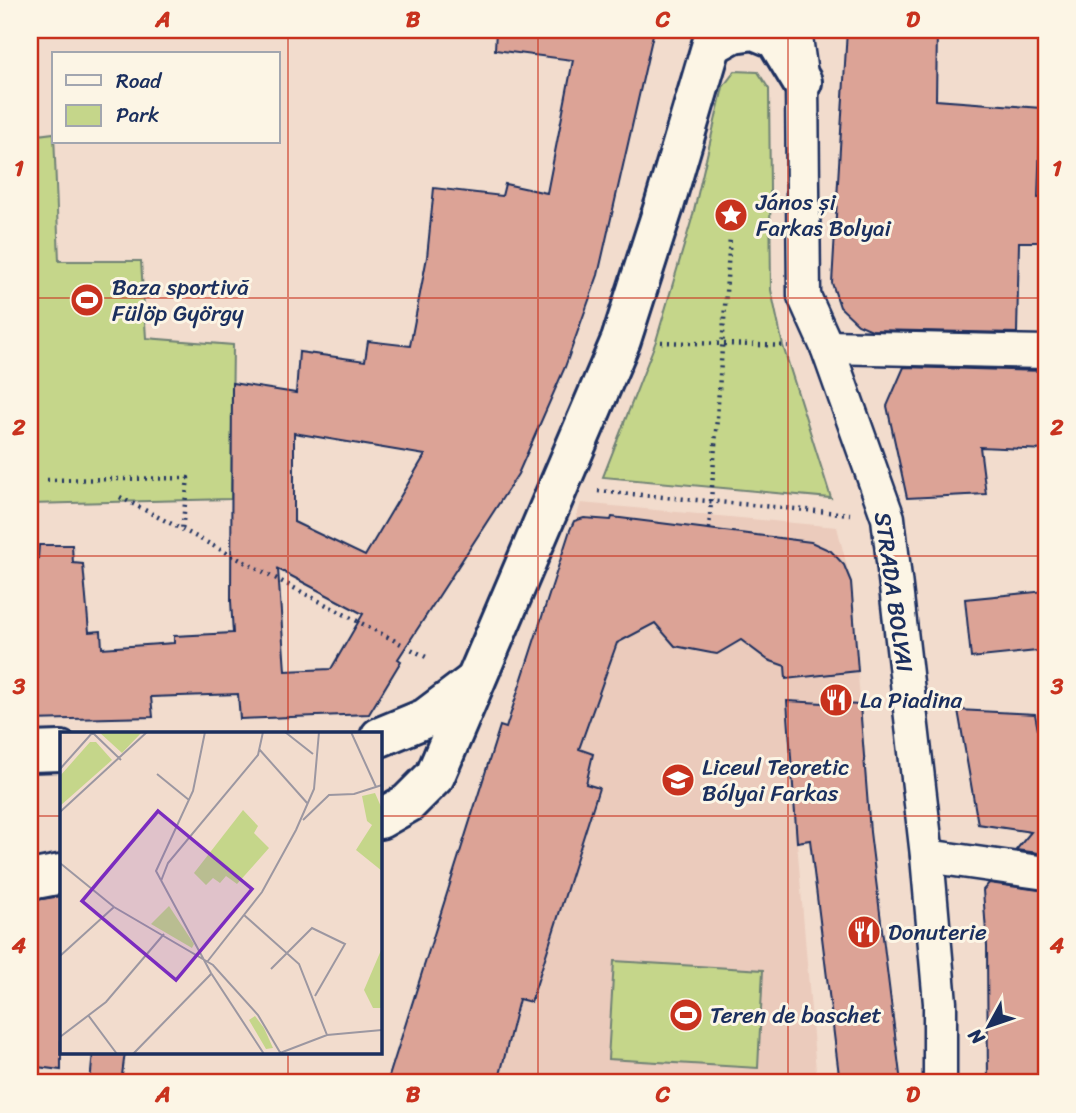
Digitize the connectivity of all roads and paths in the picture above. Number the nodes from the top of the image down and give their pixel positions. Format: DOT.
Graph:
graph roads {
  1 [pos="795,30"];
  2 [pos="715,37"];
  3 [pos="802,82"];
  4 [pos="730,237"];
  5 [pos="656,342"];
  6 [pos="722,344"];
  7 [pos="795,346"];
  8 [pos="827,347"];
  9 [pos="1046,352"];
  10 [pos="47,480"];
  11 [pos="596,491"];
  12 [pos="120,497"];
  13 [pos="711,501"];
  14 [pos="860,515"];
  15 [pos="709,529"];
  16 [pos="182,530"];
  17 [pos="428,658"];
  18 [pos="477,679"];
  19 [pos="382,736"];
  20 [pos="60,751"];
  21 [pos="30,752"];
  22 [pos="382,818"];
  23 [pos="927,856"];
  24 [pos="1046,873"];
  25 [pos="60,874"];
  26 [pos="30,880"];
  27 [pos="940,1083"];
  1 -- 3 [label="street, STRADA BOLYAI"];
  2 -- 3 [label="street"];
  2 -- 18 [label="street"];
  3 -- 8 [label="street, STRADA BOLYAI"];
  4 -- 6 [label="path"];
  5 -- 6 [label="path"];
  6 -- 7 [label="path"];
  6 -- 13 [label="path"];
  8 -- 9 [label="street"];
  8 -- 23 [label="street, STRADA BOLYAI"];
  10 -- 16 [label="path"];
  11 -- 13 [label="path"];
  12 -- 16 [label="path"];
  13 -- 14 [label="path"];
  13 -- 15 [label="path"];
  16 -- 17 [label="path"];
  18 -- 19 [label="street"];
  18 -- 22 [label="street"];
  20 -- 21 [label="street"];
  23 -- 24 [label="street"];
  23 -- 27 [label="street, STRADA BOLYAI"];
  25 -- 26 [label="street"];
}
